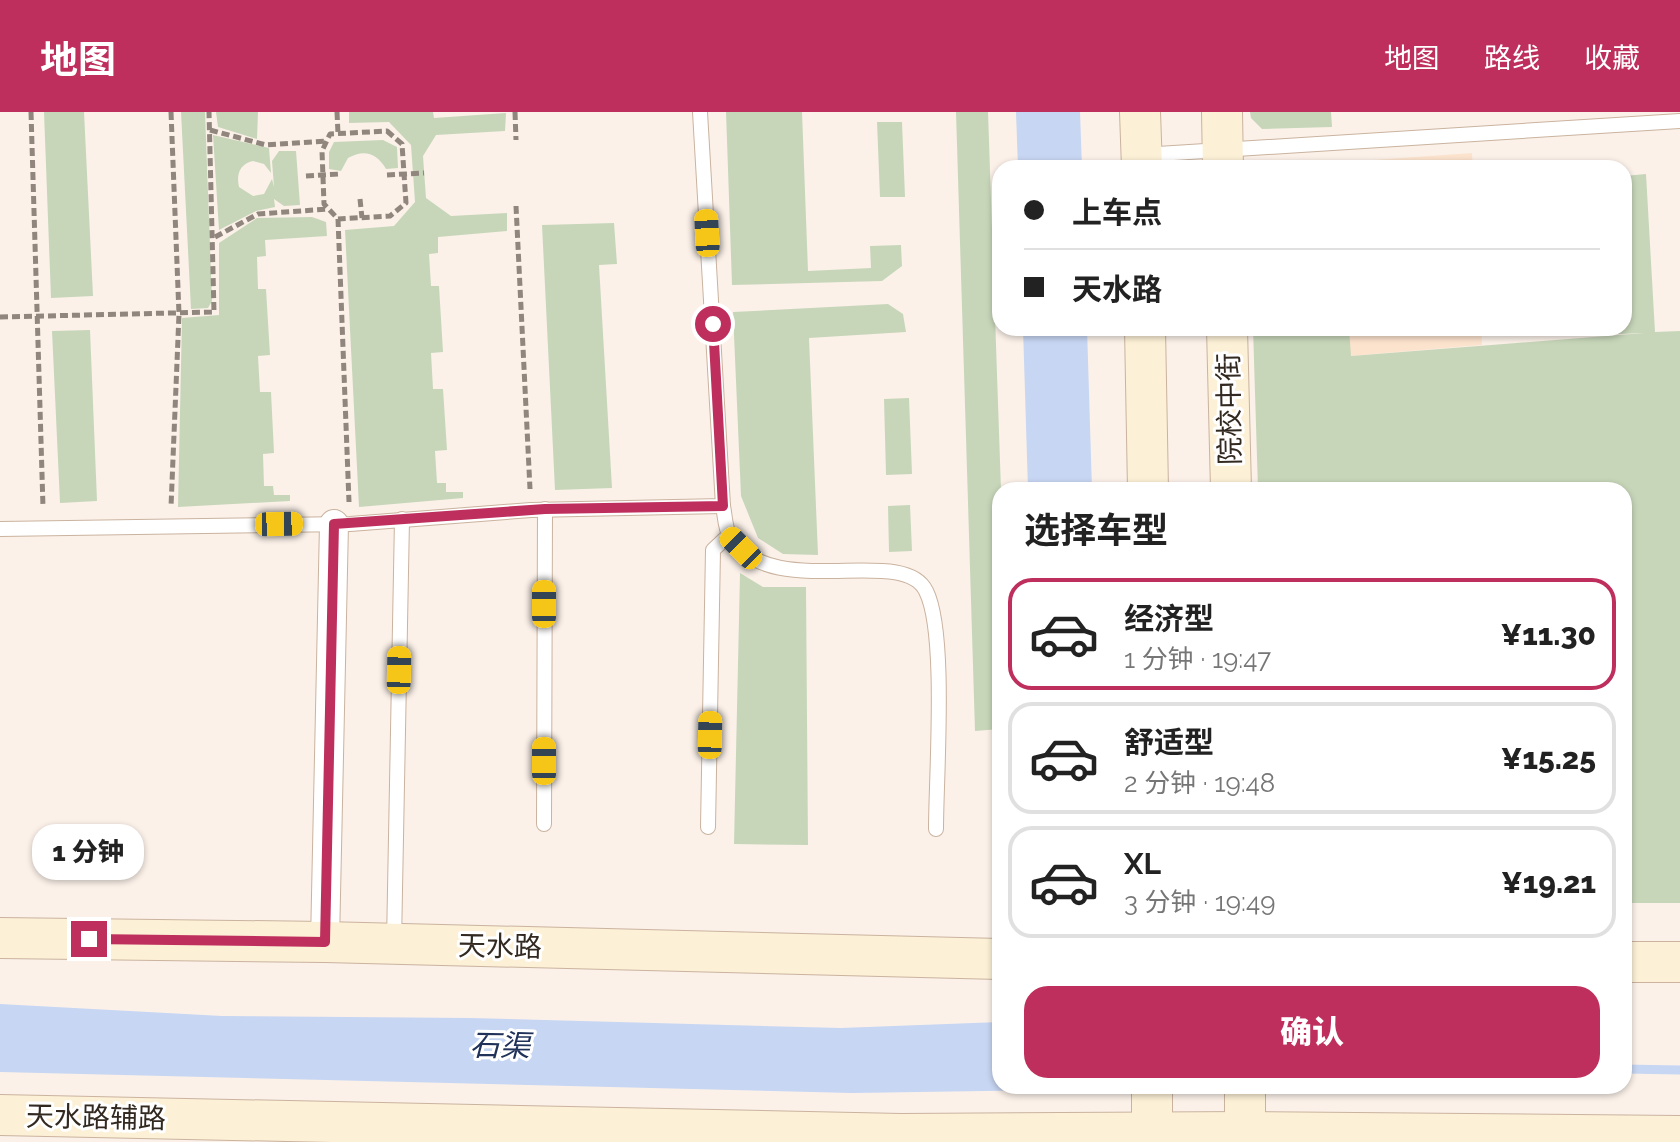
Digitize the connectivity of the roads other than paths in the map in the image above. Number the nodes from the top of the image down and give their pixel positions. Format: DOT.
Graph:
graph roads {
  1 [pos="700,112"];
  2 [pos="1140,112"];
  3 [pos="1680,121"];
  4 [pos="1223,143"];
  5 [pos="1142,160"];
  6 [pos="1151,160"];
  7 [pos="1145,336"];
  8 [pos="1227,336"];
  9 [pos="1148,482"];
  10 [pos="1231,482"];
  11 [pos="723,506"];
  12 [pos="538,510"];
  13 [pos="402,519"];
  14 [pos="342,524"];
  15 [pos="0,529"];
  16 [pos="729,535"];
  17 [pos="544,824"];
  18 [pos="708,827"];
  19 [pos="936,829"];
  20 [pos="0,938"];
  21 [pos="325,942"];
  22 [pos="394,943"];
  23 [pos="992,959"];
  24 [pos="1632,962"];
  25 [pos="1680,962"];
  26 [pos="0,1115"];
  27 [pos="1152,1118"];
  28 [pos="1245,1118"];
  29 [pos="455,1132"];
  30 [pos="1680,1136"];
  31 [pos="901,1138"];
  1 -- 11 [label="lane"];
  2 -- 5 [label="street"];
  3 -- 4 [label="lane"];
  4 -- 6 [label="lane"];
  7 -- 9 [label="street"];
  8 -- 10 [label="street, 院校中街"];
  11 -- 12 [label="lane"];
  11 -- 16 [label="lane"];
  12 -- 13 [label="lane"];
  12 -- 17 [label="lane"];
  13 -- 14 [label="lane"];
  13 -- 22 [label="lane"];
  14 -- 15 [label="lane"];
  14 -- 21 [label="street"];
  16 -- 18 [label="lane"];
  16 -- 19 [label="lane"];
  20 -- 21 [label="street, 天水路"];
  21 -- 22 [label="street, 天水路"];
  22 -- 23 [label="street, 天水路"];
  24 -- 25 [label="street"];
  26 -- 29 [label="street, 天水路辅路"];
  27 -- 28 [label="street, 天水路辅路"];
  27 -- 31 [label="street, 天水路辅路"];
  28 -- 30 [label="street, 天水路辅路"];
  29 -- 31 [label="street, 天水路辅路"];
}
